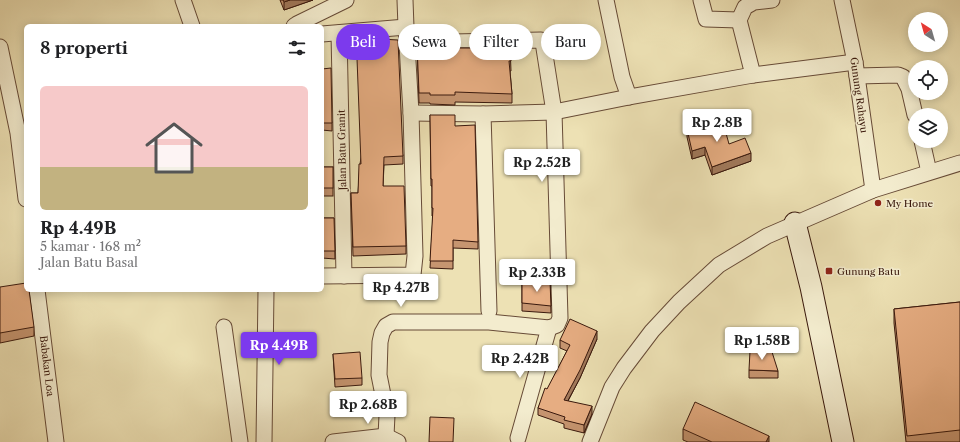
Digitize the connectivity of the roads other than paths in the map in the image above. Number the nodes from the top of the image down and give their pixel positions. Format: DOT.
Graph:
graph roads {
  1 [pos="183,0"];
  2 [pos="346,0"];
  3 [pos="405,0"];
  4 [pos="606,0"];
  5 [pos="701,0"];
  6 [pos="772,0"];
  7 [pos="842,0"];
  8 [pos="738,20"];
  9 [pos="191,24"];
  10 [pos="298,24"];
  11 [pos="406,24"];
  12 [pos="336,33"];
  13 [pos="324,34"];
  14 [pos="461,41"];
  15 [pos="0,47"];
  16 [pos="340,60"];
  17 [pos="408,60"];
  18 [pos="856,69"];
  19 [pos="753,75"];
  20 [pos="629,97"];
  21 [pos="913,108"];
  22 [pos="554,112"];
  23 [pos="411,113"];
  24 [pos="483,114"];
  25 [pos="924,148"];
  26 [pos="960,163"];
  27 [pos="929,172"];
  28 [pos="24,182"];
  29 [pos="873,190"];
  30 [pos="795,224"];
  31 [pos="324,266"];
  32 [pos="344,271"];
  33 [pos="324,276"];
  34 [pos="37,292"];
  35 [pos="266,292"];
  36 [pos="489,311"];
  37 [pos="224,327"];
  38 [pos="549,328"];
  39 [pos="518,438"];
  40 [pos="392,439"];
  41 [pos="56,442"];
  42 [pos="240,442"];
  43 [pos="264,442"];
  44 [pos="333,442"];
  45 [pos="590,442"];
  46 [pos="843,442"];
  1 -- 9 [label="street"];
  2 -- 10 [label="street"];
  3 -- 11 [label="street"];
  4 -- 20 [label="street"];
  5 -- 8 [label="street"];
  6 -- 8 [label="street"];
  7 -- 18 [label="street, Gunung Rahayu"];
  8 -- 19 [label="street"];
  12 -- 13 [label="street"];
  14 -- 22 [label="street"];
  15 -- 28 [label="street"];
  16 -- 32 [label="street, Jalan Batu Granit"];
  17 -- 23 [label="street"];
  18 -- 19 [label="street"];
  18 -- 21 [label="street"];
  18 -- 29 [label="street, Gunung Rahayu"];
  19 -- 20 [label="street"];
  20 -- 22 [label="street"];
  22 -- 24 [label="street"];
  22 -- 38 [label="street"];
  23 -- 24 [label="street"];
  23 -- 32 [label="street"];
  24 -- 36 [label="street"];
  25 -- 27 [label="street"];
  26 -- 27 [label="street"];
  27 -- 29 [label="street"];
  29 -- 30 [label="street"];
  30 -- 45 [label="street"];
  30 -- 46 [label="street"];
  31 -- 32 [label="street"];
  32 -- 33 [label="street"];
  34 -- 41 [label="street, Babakan Loa"];
  35 -- 43 [label="street"];
  37 -- 42 [label="street"];
  38 -- 39 [label="street"];
  38 -- 40 [label="street"];
  40 -- 44 [label="street"];
}
